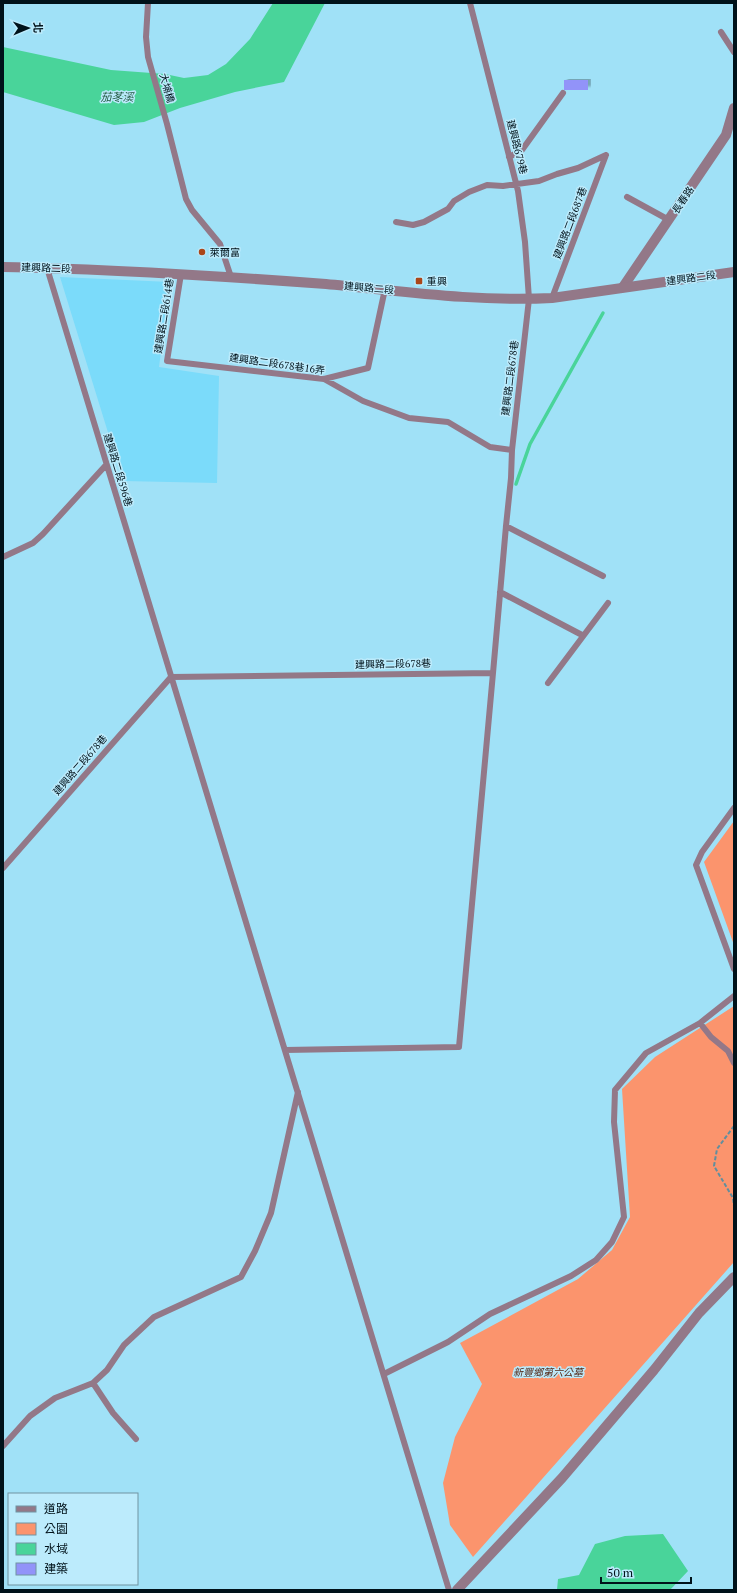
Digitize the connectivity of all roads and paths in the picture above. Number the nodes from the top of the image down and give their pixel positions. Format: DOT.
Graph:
graph roads {
  1 [pos="148,3"];
  2 [pos="470,3"];
  3 [pos="721,32"];
  4 [pos="734,52"];
  5 [pos="563,93"];
  6 [pos="734,108"];
  7 [pos="730,132"];
  8 [pos="509,157"];
  9 [pos="516,184"];
  10 [pos="627,197"];
  11 [pos="668,220"];
  12 [pos="396,222"];
  13 [pos="3,267"];
  14 [pos="47,268"];
  15 [pos="734,272"];
  16 [pos="182,274"];
  17 [pos="231,277"];
  18 [pos="623,287"];
  19 [pos="385,289"];
  20 [pos="552,298"];
  21 [pos="529,299"];
  22 [pos="167,361"];
  23 [pos="324,379"];
  24 [pos="512,450"];
  25 [pos="106,465"];
  26 [pos="506,526"];
  27 [pos="3,557"];
  28 [pos="603,576"];
  29 [pos="500,592"];
  30 [pos="608,603"];
  31 [pos="582,635"];
  32 [pos="493,673"];
  33 [pos="171,677"];
  34 [pos="548,683"];
  35 [pos="734,808"];
  36 [pos="3,868"];
  37 [pos="734,969"];
  38 [pos="734,996"];
  39 [pos="700,1023"];
  40 [pos="285,1050"];
  41 [pos="734,1063"];
  42 [pos="298,1092"];
  43 [pos="734,1126"];
  44 [pos="734,1206"];
  45 [pos="734,1276"];
  46 [pos="384,1374"];
  47 [pos="93,1383"];
  48 [pos="136,1438"];
  49 [pos="3,1446"];
  50 [pos="449,1590"];
  51 [pos="457,1590"];
  1 -- 17 [label="lane, 大埔橋"];
  2 -- 8 [label="lane, 建興路679巷"];
  3 -- 4 [label="lane"];
  5 -- 8 [label="lane"];
  6 -- 7 [label="street, 長春路"];
  7 -- 11 [label="street, 長春路"];
  8 -- 9 [label="lane, 建興路679巷"];
  9 -- 12 [label="lane"];
  9 -- 20 [label="lane, 建興路二段687巷"];
  9 -- 21 [label="lane, 建興路679巷"];
  10 -- 11 [label="lane"];
  11 -- 18 [label="street, 長春路"];
  13 -- 14 [label="street, 建興路二段"];
  14 -- 16 [label="street, 建興路二段"];
  14 -- 25 [label="lane, 建興路二段596巷"];
  15 -- 18 [label="street, 建興路二段"];
  16 -- 17 [label="street, 建興路二段"];
  16 -- 22 [label="lane, 建興路二段614巷"];
  17 -- 19 [label="street, 建興路二段"];
  18 -- 20 [label="street, 建興路二段"];
  19 -- 21 [label="street, 建興路二段"];
  19 -- 23 [label="lane"];
  20 -- 21 [label="street, 建興路二段"];
  21 -- 24 [label="lane, 建興路二段678巷"];
  22 -- 23 [label="lane, 建興路二段678巷16弄"];
  23 -- 24 [label="lane, 建興路二段678巷16弄"];
  24 -- 26 [label="lane, 建興路二段678巷"];
  25 -- 27 [label="lane"];
  25 -- 33 [label="lane, 建興路二段596巷"];
  26 -- 28 [label="lane"];
  26 -- 29 [label="lane, 建興路二段678巷"];
  29 -- 31 [label="lane"];
  29 -- 32 [label="lane, 建興路二段678巷"];
  30 -- 31 [label="lane"];
  31 -- 34 [label="lane"];
  32 -- 33 [label="lane, 建興路二段678巷"];
  32 -- 40 [label="lane"];
  33 -- 36 [label="lane, 建興路二段678巷"];
  33 -- 40 [label="lane, 建興路二段596巷"];
  35 -- 37 [label="lane"];
  38 -- 39 [label="lane"];
  39 -- 41 [label="lane"];
  39 -- 46 [label="lane"];
  40 -- 42 [label="lane, 建興路二段596巷"];
  42 -- 46 [label="lane, 建興路二段596巷"];
  42 -- 47 [label="lane"];
  43 -- 44 [label="path"];
  45 -- 51 [label="street"];
  46 -- 50 [label="lane, 建興路二段596巷"];
  47 -- 48 [label="lane"];
  47 -- 49 [label="lane"];
}
